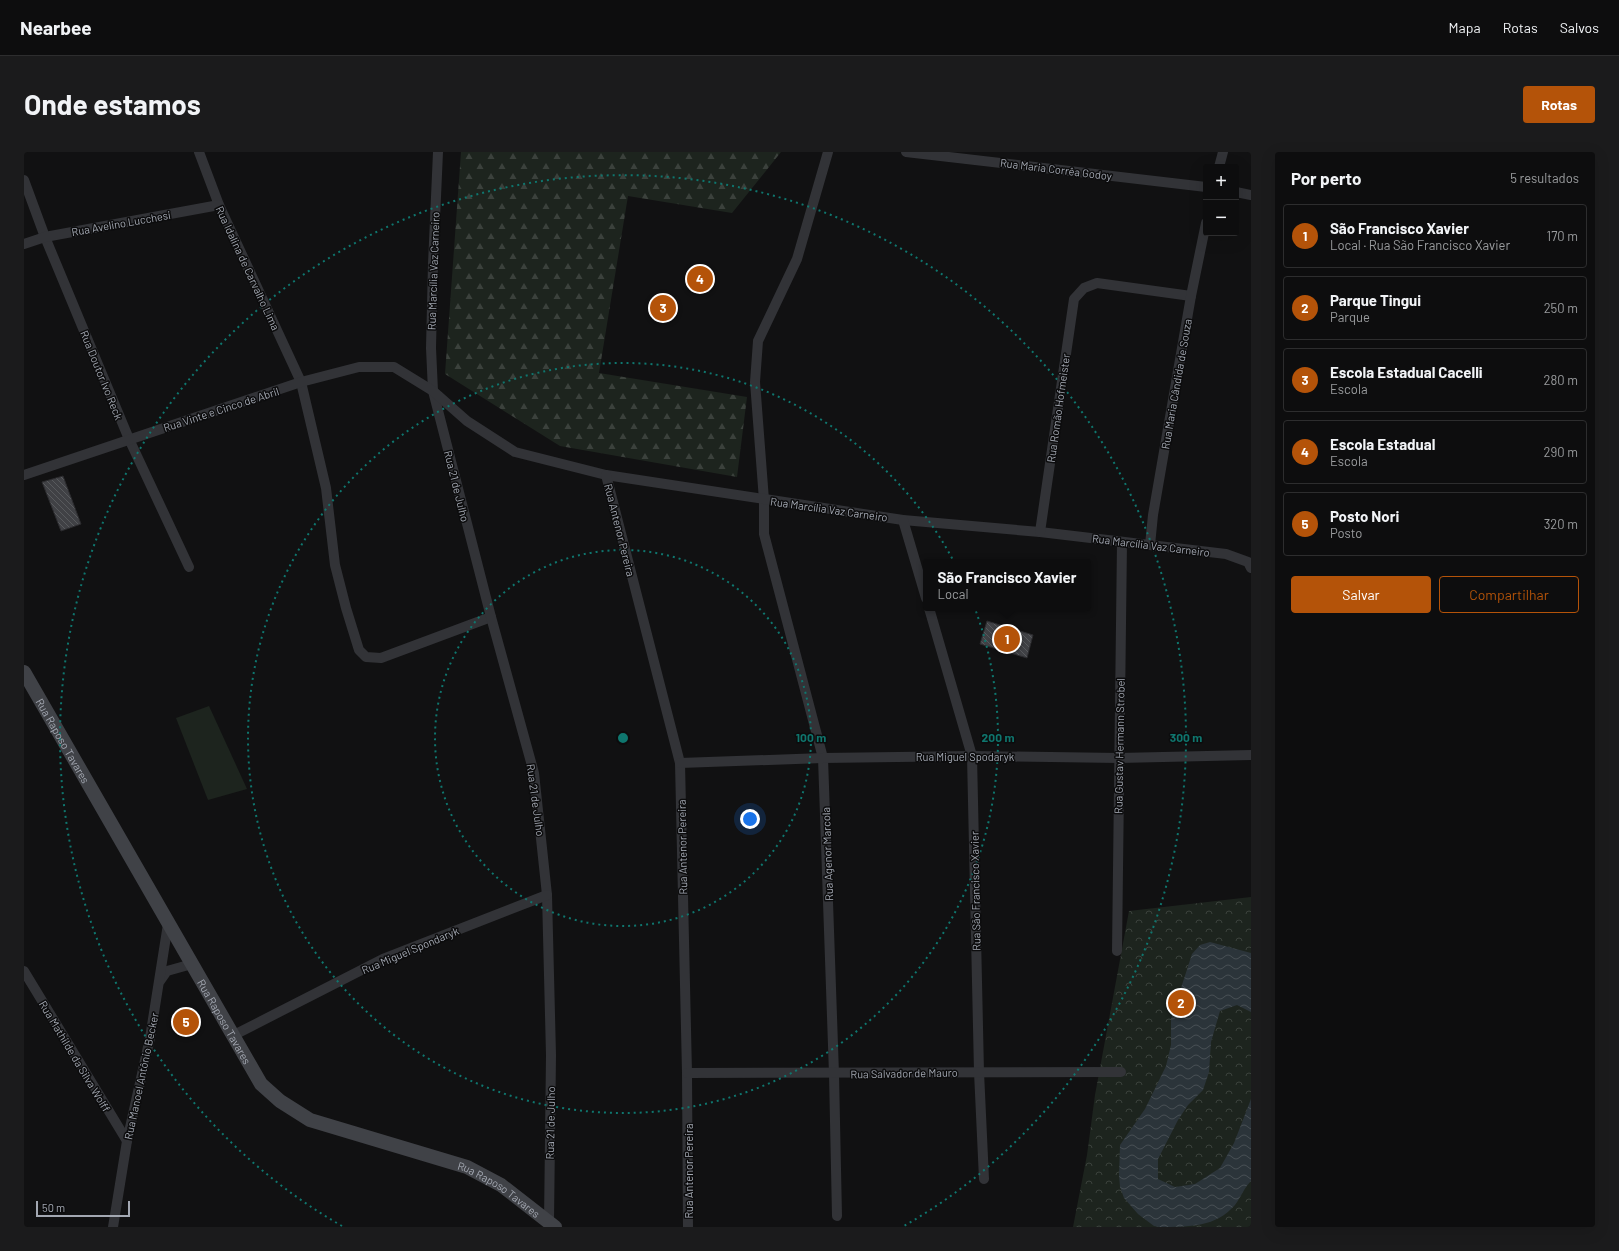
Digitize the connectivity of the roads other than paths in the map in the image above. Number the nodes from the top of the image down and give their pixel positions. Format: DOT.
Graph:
graph roads {
  1 [pos="199,152"];
  2 [pos="438,152"];
  3 [pos="828,152"];
  4 [pos="906,152"];
  5 [pos="1223,152"];
  6 [pos="1220,164"];
  7 [pos="24,180"];
  8 [pos="1203,187"];
  9 [pos="1239,193"];
  10 [pos="1251,195"];
  11 [pos="219,205"];
  12 [pos="1203,236"];
  13 [pos="46,237"];
  14 [pos="24,244"];
  15 [pos="1191,296"];
  16 [pos="418,381"];
  17 [pos="301,382"];
  18 [pos="433,391"];
  19 [pos="129,439"];
  20 [pos="24,475"];
  21 [pos="606,476"];
  22 [pos="764,500"];
  23 [pos="903,520"];
  24 [pos="1040,532"];
  25 [pos="1122,542"];
  26 [pos="1150,545"];
  27 [pos="1250,565"];
  28 [pos="189,567"];
  29 [pos="923,588"];
  30 [pos="930,611"];
  31 [pos="491,617"];
  32 [pos="24,672"];
  33 [pos="1251,755"];
  34 [pos="972,756"];
  35 [pos="823,758"];
  36 [pos="1119,758"];
  37 [pos="680,763"];
  38 [pos="547,895"];
  39 [pos="168,924"];
  40 [pos="1117,951"];
  41 [pos="192,964"];
  42 [pos="24,971"];
  43 [pos="159,983"];
  44 [pos="234,1035"];
  45 [pos="979,1072"];
  46 [pos="1121,1072"];
  47 [pos="687,1073"];
  48 [pos="834,1074"];
  49 [pos="127,1141"];
  50 [pos="984,1179"];
  51 [pos="837,1216"];
  52 [pos="552,1224"];
  53 [pos="113,1227"];
  54 [pos="688,1227"];
  1 -- 11 [label="street, Rua Idalina de Carvalho Lima"];
  2 -- 18 [label="street, Rua Marcília Vaz Carneiro"];
  3 -- 22 [label="street, Rua Agenor Marcola"];
  4 -- 8 [label="street, Rua Maria Corrêa Godoy"];
  5 -- 6 [label="street"];
  7 -- 13 [label="street, Rua Doutor Ivo Reck"];
  9 -- 10 [label="street"];
  11 -- 13 [label="street, Rua Avelino Lucchesi"];
  11 -- 17 [label="street, Rua Idalina de Carvalho Lima"];
  12 -- 15 [label="street, Rua Maria Cândida de Souza"];
  13 -- 14 [label="street, Rua Avelino Lucchesi"];
  13 -- 19 [label="street, Rua Doutor Ivo Reck"];
  15 -- 24 [label="street, Rua Romão Hofmeister"];
  15 -- 26 [label="street, Rua Maria Cândida de Souza"];
  16 -- 17 [label="street, Rua Vinte e Cinco de Abril"];
  16 -- 18 [label="street, Rua Marcília Vaz Carneiro"];
  17 -- 19 [label="street, Rua Vinte e Cinco de Abril"];
  17 -- 31 [label="street, Rua Idalina de Carvalho Lima"];
  18 -- 21 [label="street, Rua Marcília Vaz Carneiro"];
  18 -- 31 [label="street, Rua 21 de Julho"];
  19 -- 20 [label="street, Rua Vinte e Cinco de Abril"];
  19 -- 28 [label="street, Rua Doutor Ivo Reck"];
  21 -- 22 [label="street, Rua Marcília Vaz Carneiro"];
  21 -- 37 [label="street, Rua Antenor Pereira"];
  22 -- 23 [label="street, Rua Marcília Vaz Carneiro"];
  22 -- 35 [label="street, Rua Agenor Marcola"];
  23 -- 24 [label="street, Rua Marcília Vaz Carneiro"];
  23 -- 29 [label="street"];
  24 -- 25 [label="street, Rua Marcília Vaz Carneiro"];
  25 -- 26 [label="street, Rua Marcília Vaz Carneiro"];
  25 -- 36 [label="street, Rua Gustav Hermann Strobel"];
  26 -- 27 [label="street, Rua Marcília Vaz Carneiro"];
  30 -- 34 [label="street, Rua São Francisco Xavier"];
  31 -- 38 [label="street, Rua 21 de Julho"];
  32 -- 39 [label="main road, Rua Raposo Tavares"];
  33 -- 36 [label="street, Rua Miguel Spodaryk"];
  34 -- 35 [label="street, Rua Miguel Spodaryk"];
  34 -- 36 [label="street, Rua Miguel Spodaryk"];
  34 -- 45 [label="street, Rua São Francisco Xavier"];
  35 -- 37 [label="street, Rua Miguel Spodaryk"];
  35 -- 48 [label="street, Rua Agenor Marcola"];
  36 -- 40 [label="street, Rua Gustav Hermann Strobel"];
  37 -- 47 [label="street, Rua Antenor Pereira"];
  38 -- 44 [label="street, Rua Miguel Spondaryk"];
  38 -- 52 [label="street, Rua 21 de Julho"];
  39 -- 41 [label="main road, Rua Raposo Tavares"];
  39 -- 43 [label="street, Rua Manoel Antônio Becker"];
  41 -- 43 [label="street"];
  41 -- 44 [label="main road, Rua Raposo Tavares"];
  42 -- 49 [label="street, Rua Mathilde da Silva Wolff"];
  43 -- 49 [label="street, Rua Manoel Antônio Becker"];
  44 -- 52 [label="main road, Rua Raposo Tavares"];
  45 -- 46 [label="street, Rua Salvador de Mauro"];
  45 -- 48 [label="street, Rua Salvador de Mauro"];
  45 -- 50 [label="street, Rua São Francisco Xavier"];
  47 -- 48 [label="street, Rua Salvador de Mauro"];
  47 -- 54 [label="street, Rua Antenor Pereira"];
  48 -- 51 [label="street, Rua Agenor Marcola"];
  49 -- 53 [label="street, Rua Manoel Antônio Becker"];
}
